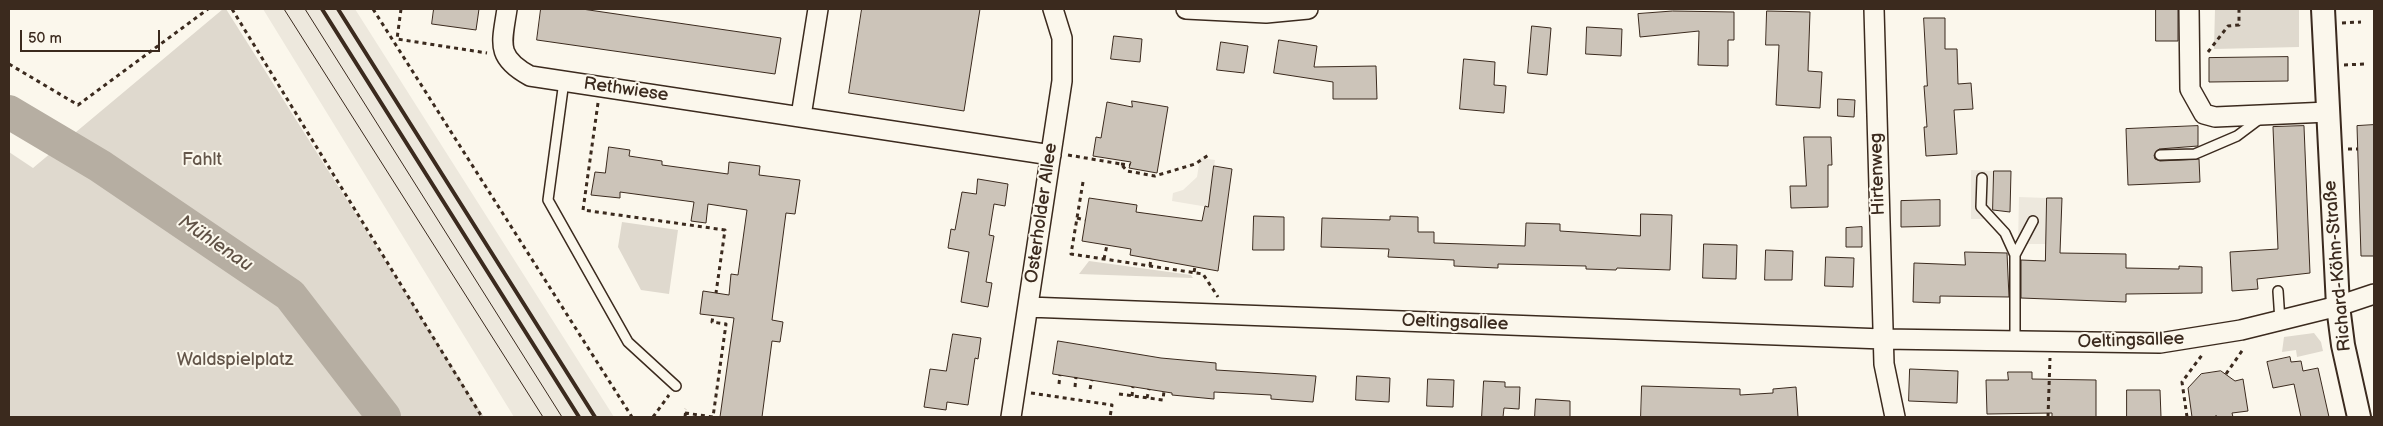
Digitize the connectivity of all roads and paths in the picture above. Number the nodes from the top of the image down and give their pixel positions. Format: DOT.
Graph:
graph roads {
  1 [pos="208,9"];
  2 [pos="232,9"];
  3 [pos="373,9"];
  4 [pos="401,9"];
  5 [pos="507,9"];
  6 [pos="818,9"];
  7 [pos="1052,9"];
  8 [pos="1186,9"];
  9 [pos="1308,9"];
  10 [pos="1874,9"];
  11 [pos="2189,9"];
  12 [pos="2239,9"];
  13 [pos="2323,9"];
  14 [pos="397,39"];
  15 [pos="396,45"];
  16 [pos="505,56"];
  17 [pos="2190,57"];
  18 [pos="9,64"];
  19 [pos="564,81"];
  20 [pos="600,86"];
  21 [pos="2328,112"];
  22 [pos="2266,115"];
  23 [pos="801,116"];
  24 [pos="1050,153"];
  25 [pos="1210,154"];
  26 [pos="2160,155"];
  27 [pos="1121,164"];
  28 [pos="1130,165"];
  29 [pos="1982,178"];
  30 [pos="1083,182"];
  31 [pos="1077,218"];
  32 [pos="1086,220"];
  33 [pos="2032,221"];
  34 [pos="1106,245"];
  35 [pos="2015,255"];
  36 [pos="1152,258"];
  37 [pos="1104,259"];
  38 [pos="1150,266"];
  39 [pos="1195,267"];
  40 [pos="1194,272"];
  41 [pos="2278,291"];
  42 [pos="716,293"];
  43 [pos="2374,294"];
  44 [pos="1028,306"];
  45 [pos="2338,306"];
  46 [pos="1229,314"];
  47 [pos="713,316"];
  48 [pos="2280,321"];
  49 [pos="2199,337"];
  50 [pos="1883,339"];
  51 [pos="2015,342"];
  52 [pos="2050,343"];
  53 [pos="2244,348"];
  54 [pos="2226,374"];
  55 [pos="1060,375"];
  56 [pos="1076,377"];
  57 [pos="1092,380"];
  58 [pos="1059,384"];
  59 [pos="676,386"];
  60 [pos="1075,386"];
  61 [pos="1133,387"];
  62 [pos="1090,389"];
  63 [pos="1149,389"];
  64 [pos="1015,390"];
  65 [pos="1164,391"];
  66 [pos="1120,394"];
  67 [pos="1132,396"];
  68 [pos="1147,398"];
  69 [pos="685,413"];
  70 [pos="482,417"];
  71 [pos="632,417"];
  72 [pos="653,417"];
  73 [pos="1010,417"];
  74 [pos="1110,417"];
  75 [pos="1895,417"];
  76 [pos="2048,417"];
  77 [pos="2187,417"];
  78 [pos="2360,417"];
  1 -- 18 [label="path"];
  2 -- 70 [label="path"];
  3 -- 15 [label="path"];
  4 -- 14 [label="path"];
  5 -- 16 [label="street"];
  6 -- 23 [label="street"];
  7 -- 24 [label="street, Osterholder Allee"];
  8 -- 9 [label="street"];
  10 -- 50 [label="street, Hirtenweg"];
  11 -- 17 [label="street"];
  12 -- 17 [label="path"];
  13 -- 21 [label="street, Richard-Köhn-Straße"];
  14 -- 15 [label="path"];
  14 -- 16 [label="path"];
  15 -- 71 [label="path"];
  16 -- 19 [label="street, Rethwiese"];
  17 -- 22 [label="street"];
  19 -- 20 [label="street, Rethwiese"];
  19 -- 59 [label="lane"];
  20 -- 23 [label="street, Rethwiese"];
  20 -- 42 [label="path"];
  21 -- 22 [label="street"];
  21 -- 45 [label="street, Richard-Köhn-Straße"];
  22 -- 26 [label="lane"];
  23 -- 24 [label="street, Rethwiese"];
  24 -- 27 [label="path"];
  24 -- 44 [label="street, Osterholder Allee"];
  25 -- 27 [label="path"];
  27 -- 28 [label="path"];
  29 -- 35 [label="lane"];
  30 -- 31 [label="path"];
  31 -- 32 [label="path"];
  31 -- 37 [label="path"];
  33 -- 35 [label="lane"];
  34 -- 37 [label="path"];
  35 -- 51 [label="lane"];
  36 -- 38 [label="path"];
  37 -- 38 [label="path"];
  38 -- 40 [label="path"];
  39 -- 40 [label="path"];
  40 -- 46 [label="path"];
  41 -- 48 [label="lane"];
  43 -- 45 [label="street, Oeltingsallee"];
  44 -- 46 [label="street, Oeltingsallee"];
  44 -- 64 [label="street, Osterholder Allee"];
  45 -- 48 [label="street, Oeltingsallee"];
  45 -- 78 [label="street, Richard-Köhn-Straße"];
  46 -- 50 [label="street, Oeltingsallee"];
  47 -- 69 [label="path"];
  48 -- 49 [label="street, Oeltingsallee"];
  49 -- 52 [label="street, Oeltingsallee"];
  49 -- 77 [label="path"];
  50 -- 51 [label="street, Oeltingsallee"];
  50 -- 75 [label="street"];
  51 -- 52 [label="street, Oeltingsallee"];
  52 -- 76 [label="path"];
  53 -- 54 [label="path"];
  55 -- 58 [label="path"];
  56 -- 60 [label="path"];
  57 -- 62 [label="path"];
  59 -- 72 [label="path"];
  61 -- 67 [label="path"];
  63 -- 68 [label="path"];
  64 -- 73 [label="street, Osterholder Allee"];
  64 -- 74 [label="path"];
  65 -- 68 [label="path"];
  66 -- 67 [label="path"];
  67 -- 68 [label="path"];
}
